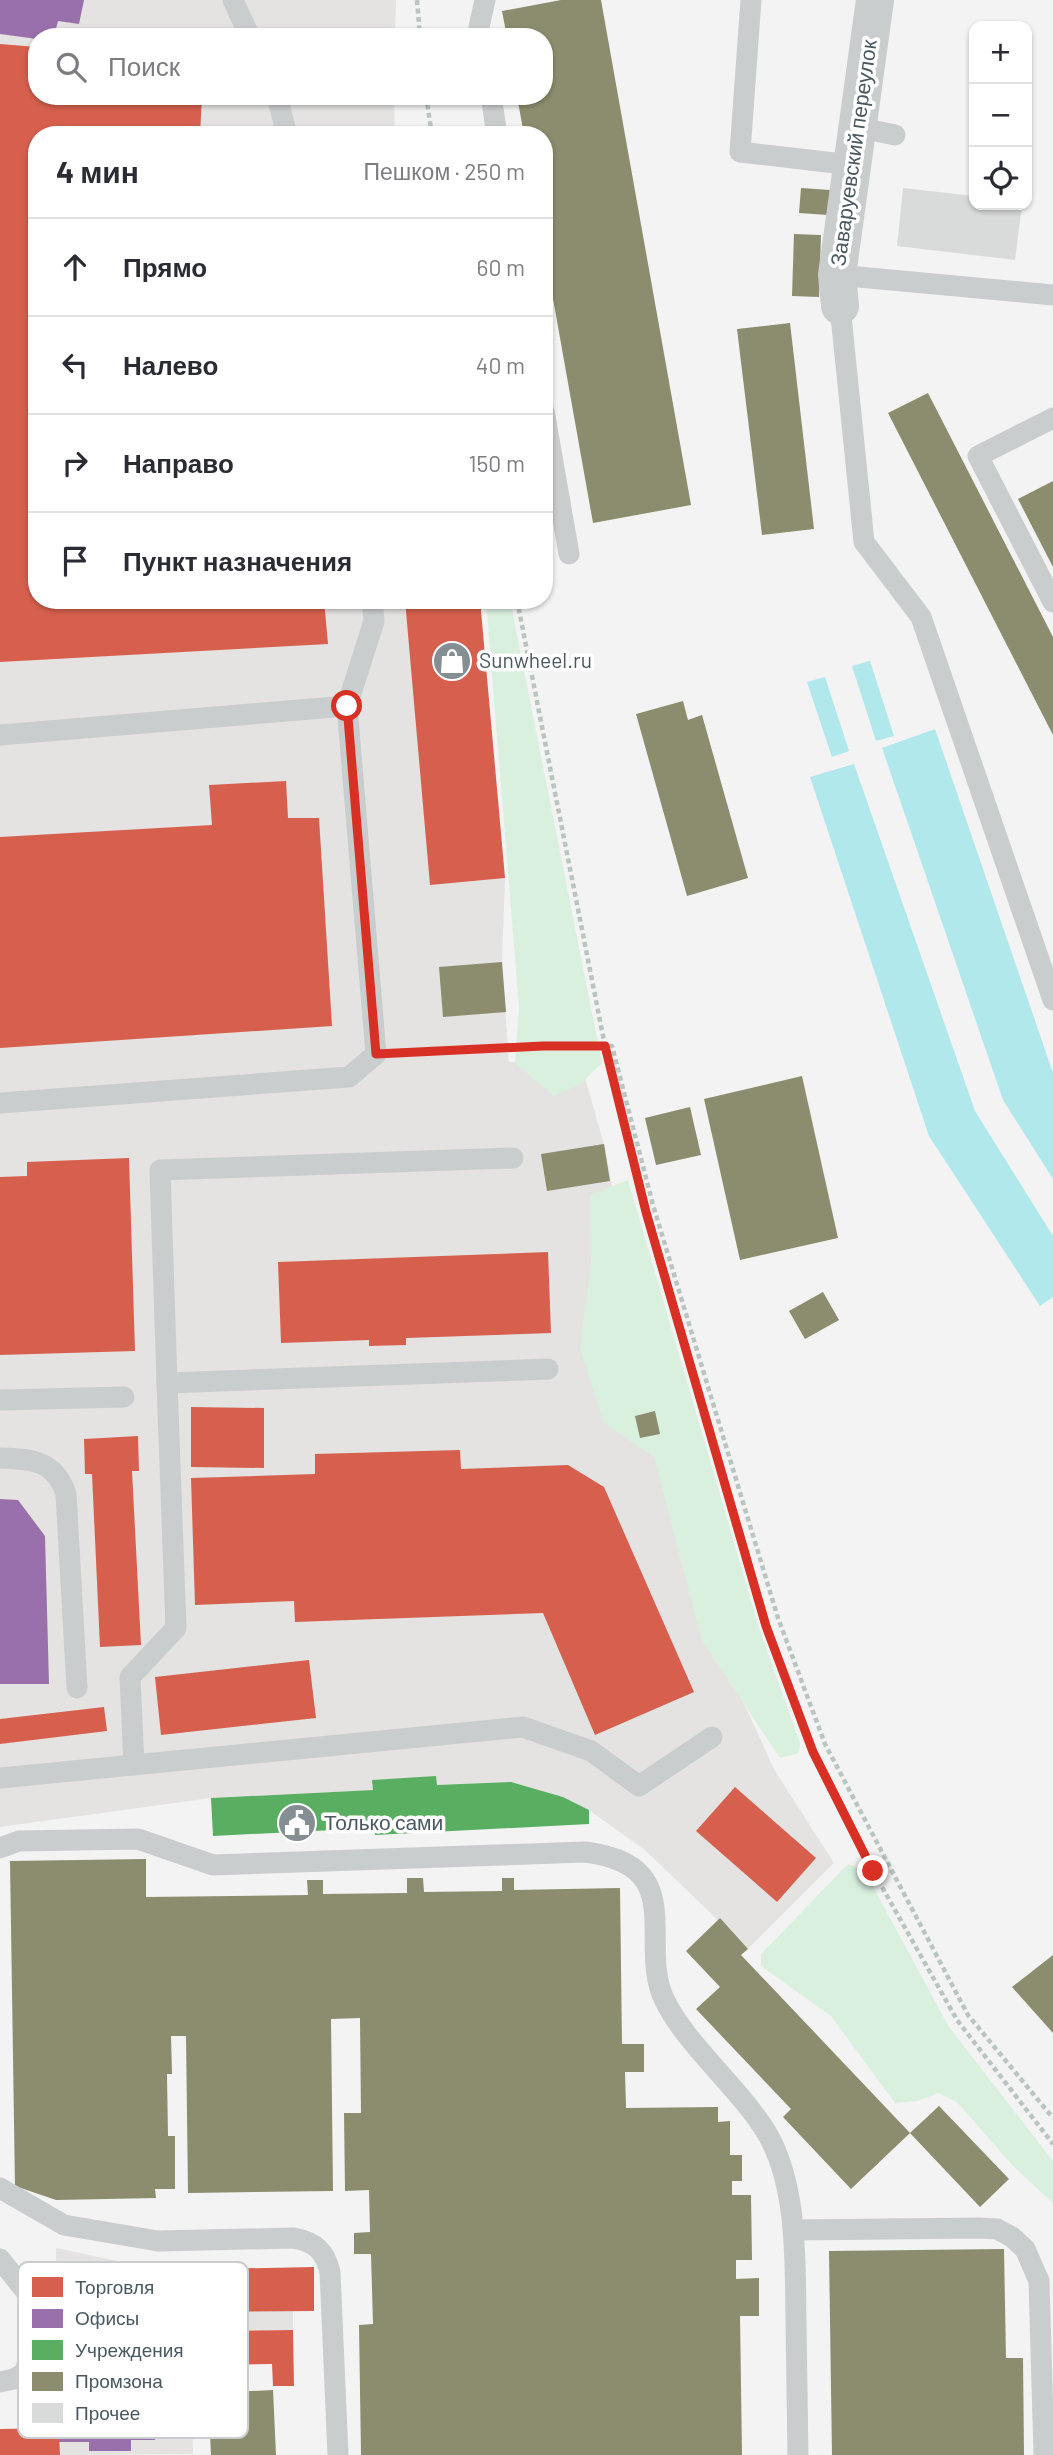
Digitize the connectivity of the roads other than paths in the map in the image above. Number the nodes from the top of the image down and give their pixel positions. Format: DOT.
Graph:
graph roads {
  1 [pos="233,0"];
  2 [pos="485,0"];
  3 [pos="751,0"];
  4 [pos="875,0"];
  5 [pos="246,28"];
  6 [pos="479,28"];
  7 [pos="279,105"];
  8 [pos="492,105"];
  9 [pos="285,126"];
  10 [pos="496,126"];
  11 [pos="857,127"];
  12 [pos="895,135"];
  13 [pos="852,165"];
  14 [pos="838,291"];
  15 [pos="1053,295"];
  16 [pos="1053,418"];
  17 [pos="553,462"];
  18 [pos="569,554"];
  19 [pos="1053,602"];
  20 [pos="373,609"];
  21 [pos="347,706"];
  22 [pos="0,734"];
  23 [pos="1053,1000"];
  24 [pos="0,1103"];
  25 [pos="513,1157"];
  26 [pos="548,1369"];
  27 [pos="167,1383"];
  28 [pos="124,1397"];
  29 [pos="0,1400"];
  30 [pos="0,1458"];
  31 [pos="77,1688"];
  32 [pos="712,1737"];
  33 [pos="134,1765"];
  34 [pos="0,1778"];
  35 [pos="0,1848"];
  36 [pos="0,2188"];
  37 [pos="795,2230"];
  38 [pos="0,2259"];
  39 [pos="18,2282"];
  40 [pos="18,2375"];
  41 [pos="0,2382"];
  42 [pos="338,2455"];
  43 [pos="798,2455"];
  44 [pos="1044,2455"];
  1 -- 5 [label="lane"];
  2 -- 6 [label="lane"];
  3 -- 13 [label="lane"];
  4 -- 11 [label="street, Заваруевский переулок"];
  7 -- 9 [label="lane"];
  8 -- 10 [label="lane"];
  11 -- 12 [label="lane"];
  11 -- 13 [label="street, Заваруевский переулок"];
  13 -- 14 [label="street, Заваруевский переулок"];
  14 -- 15 [label="lane"];
  14 -- 23 [label="lane"];
  16 -- 19 [label="lane"];
  17 -- 18 [label="lane"];
  20 -- 21 [label="lane"];
  21 -- 22 [label="lane"];
  21 -- 24 [label="lane"];
  25 -- 27 [label="lane"];
  26 -- 27 [label="lane"];
  27 -- 33 [label="lane"];
  28 -- 29 [label="lane"];
  30 -- 31 [label="lane"];
  32 -- 33 [label="lane"];
  33 -- 34 [label="lane"];
  35 -- 37 [label="lane"];
  36 -- 42 [label="lane"];
  37 -- 43 [label="lane"];
  37 -- 44 [label="lane"];
  38 -- 39 [label="lane"];
  40 -- 41 [label="lane"];
}
